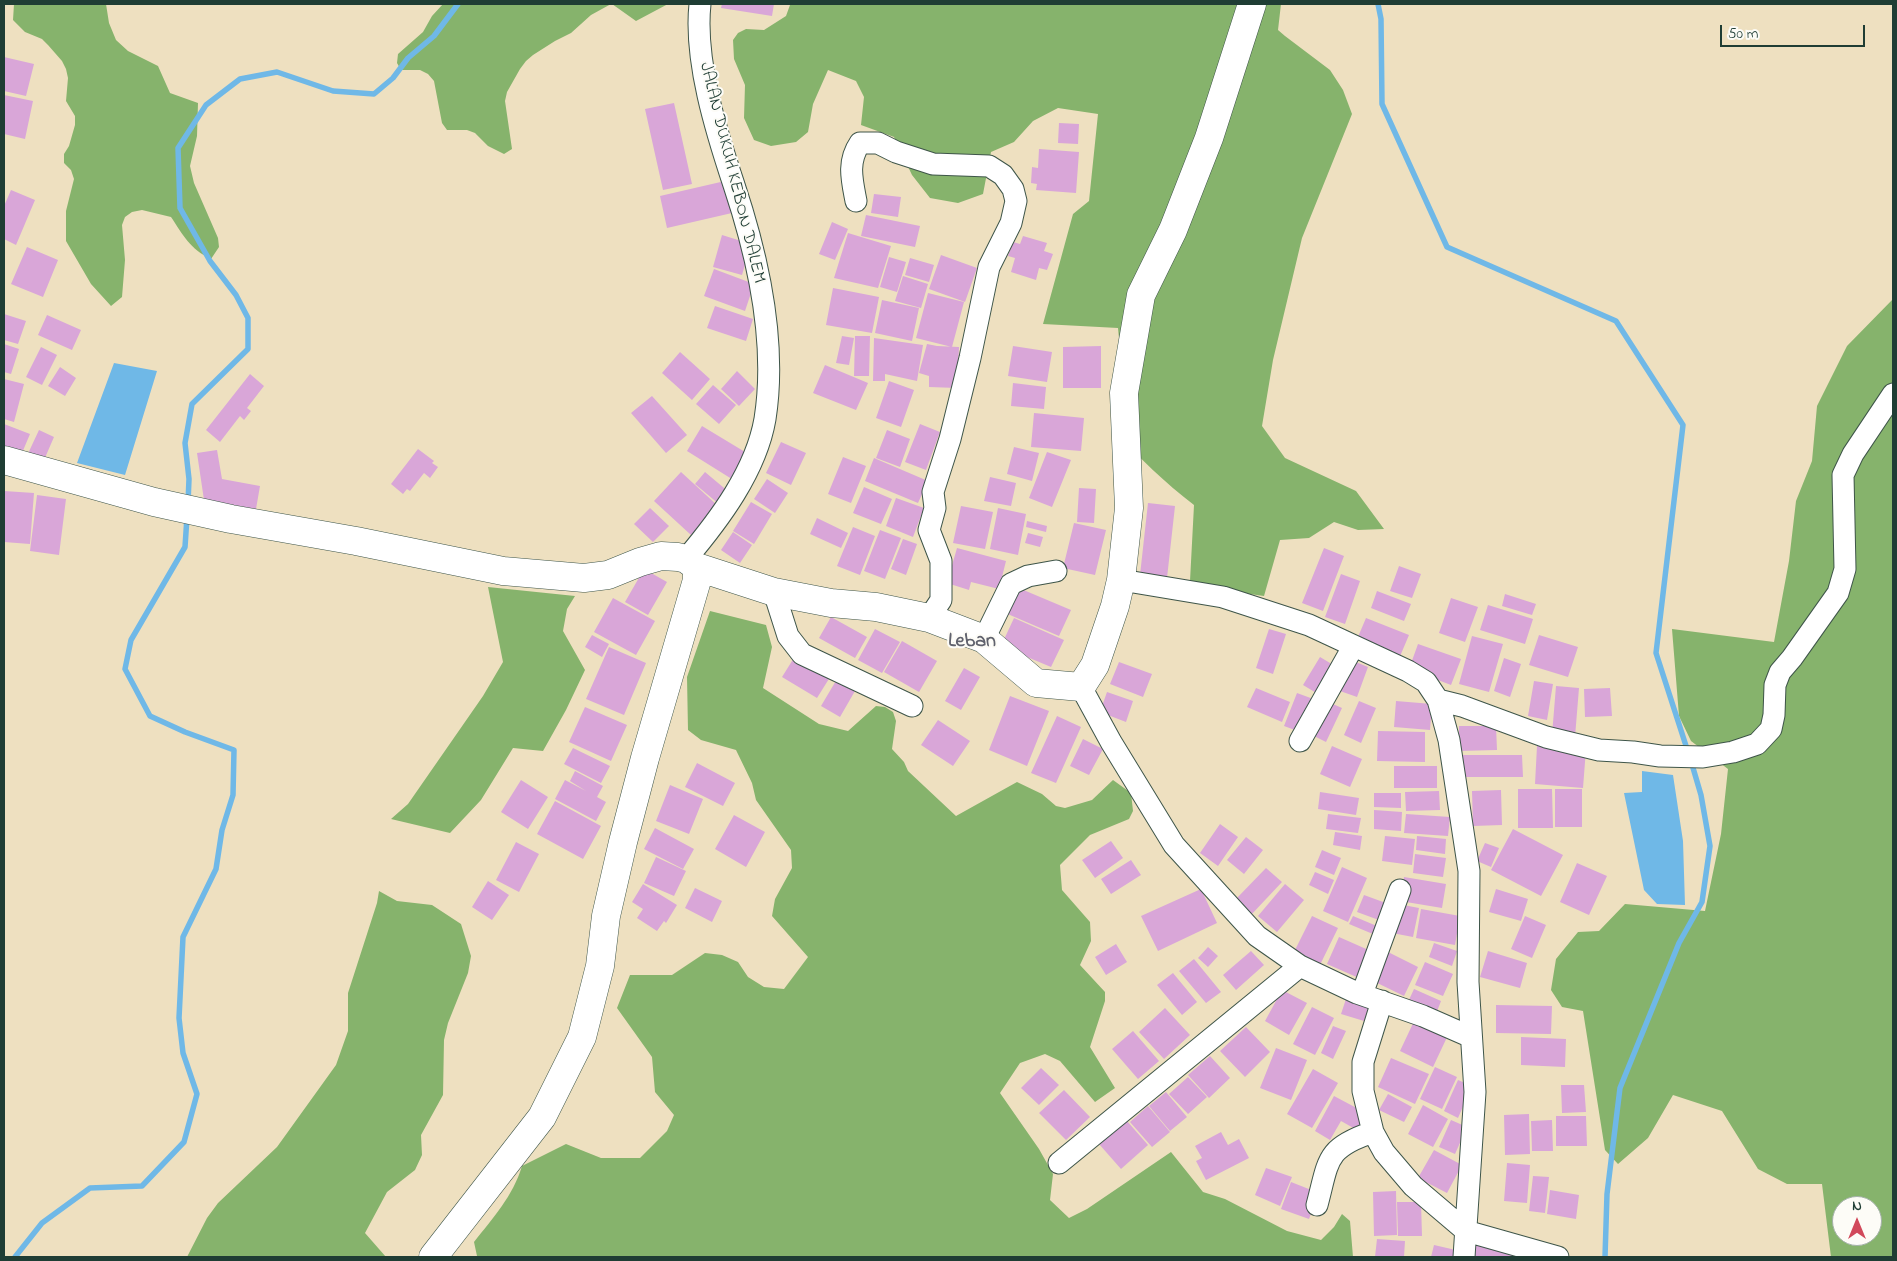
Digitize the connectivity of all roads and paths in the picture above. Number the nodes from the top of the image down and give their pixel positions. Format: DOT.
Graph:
graph roads {
  1 [pos="700,4"];
  2 [pos="1252,4"];
  3 [pos="856,201"];
  4 [pos="1893,394"];
  5 [pos="4,460"];
  6 [pos="692,563"];
  7 [pos="1056,571"];
  8 [pos="1121,580"];
  9 [pos="774,592"];
  10 [pos="929,618"];
  11 [pos="984,639"];
  12 [pos="1353,647"];
  13 [pos="1081,687"];
  14 [pos="1438,700"];
  15 [pos="912,706"];
  16 [pos="1300,742"];
  17 [pos="1400,890"];
  18 [pos="1300,966"];
  19 [pos="1372,998"];
  20 [pos="1470,1037"];
  21 [pos="1373,1132"];
  22 [pos="1059,1163"];
  23 [pos="1316,1205"];
  24 [pos="1466,1231"];
  25 [pos="433,1257"];
  26 [pos="1464,1257"];
  27 [pos="1558,1257"];
  1 -- 6 [label="street, JALAN DUKUH KEBON DALEM"];
  2 -- 8 [label="street"];
  3 -- 10 [label="street"];
  4 -- 14 [label="street"];
  5 -- 6 [label="street"];
  6 -- 9 [label="street"];
  6 -- 25 [label="street"];
  7 -- 11 [label="street"];
  8 -- 12 [label="street"];
  8 -- 13 [label="street"];
  9 -- 10 [label="street"];
  9 -- 15 [label="street"];
  10 -- 11 [label="street"];
  11 -- 13 [label="street"];
  12 -- 14 [label="street"];
  12 -- 16 [label="street"];
  13 -- 18 [label="street"];
  14 -- 20 [label="street"];
  17 -- 19 [label="street"];
  18 -- 19 [label="street"];
  18 -- 22 [label="street"];
  19 -- 20 [label="street"];
  19 -- 21 [label="street"];
  20 -- 24 [label="street"];
  21 -- 23 [label="street"];
  21 -- 24 [label="street"];
  24 -- 26 [label="street"];
  24 -- 27 [label="street"];
}
